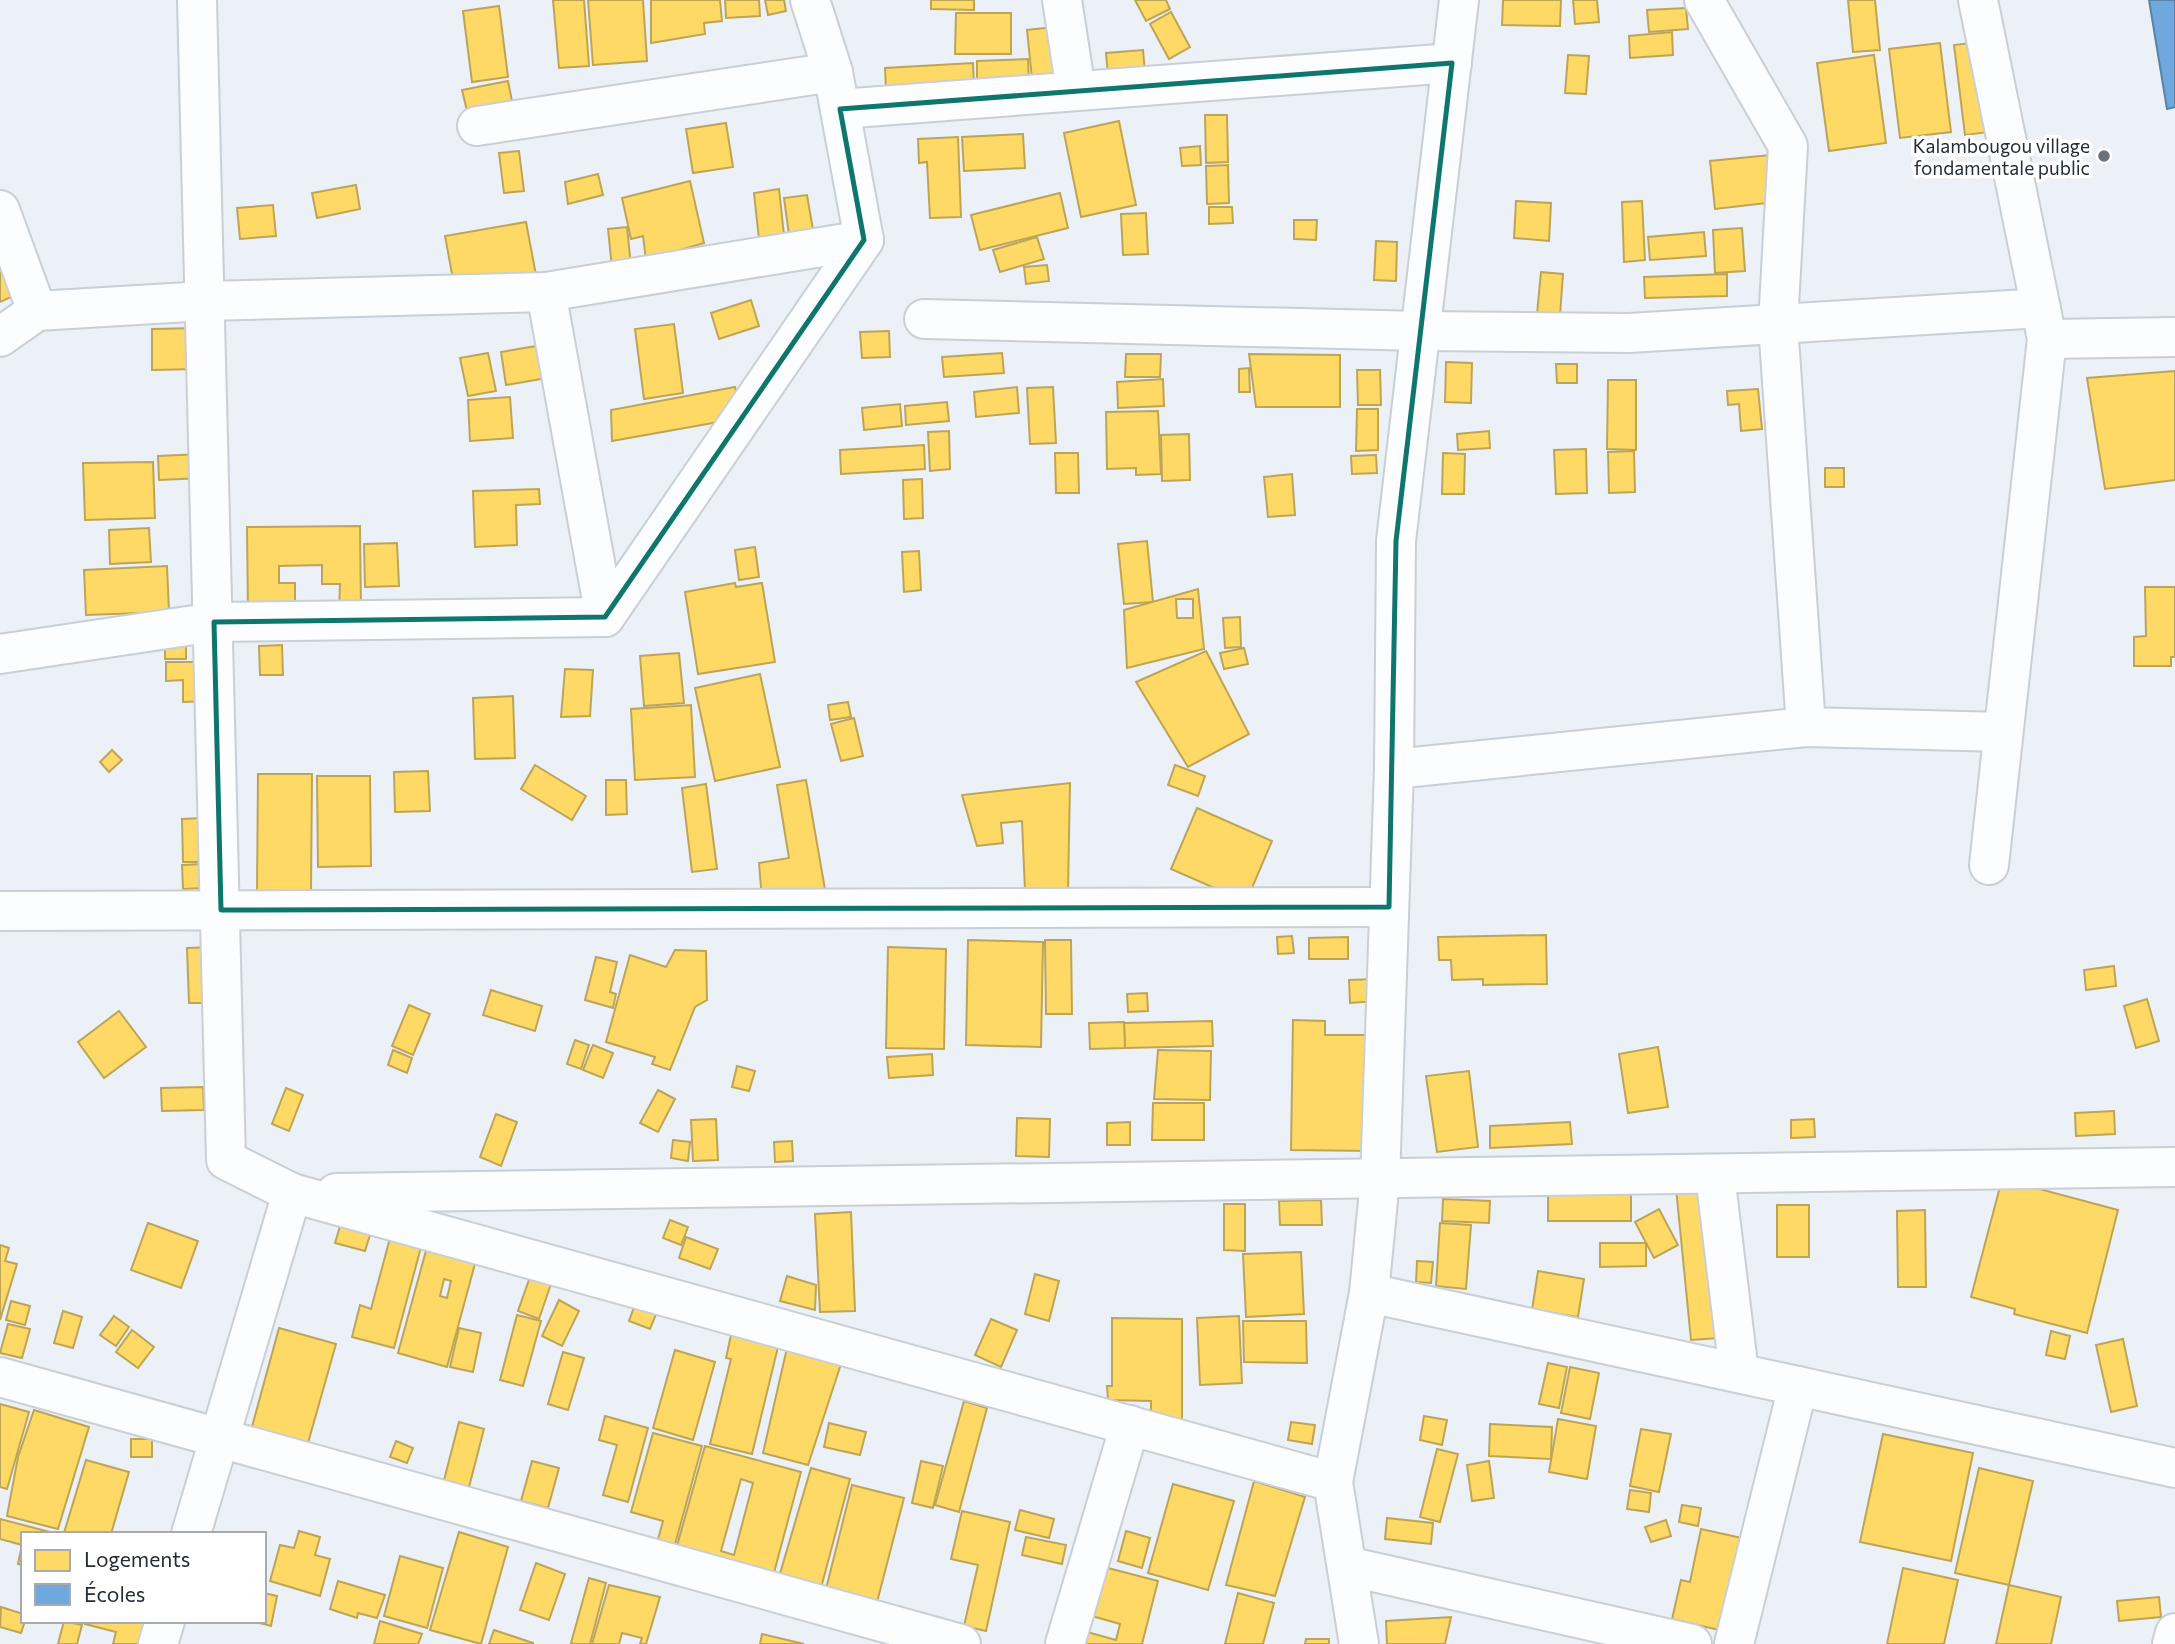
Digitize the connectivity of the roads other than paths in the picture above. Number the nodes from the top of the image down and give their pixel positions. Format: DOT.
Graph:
graph roads {
  1 [pos="197,0"];
  2 [pos="810,0"];
  3 [pos="1062,0"];
  4 [pos="1459,0"];
  5 [pos="1704,0"];
  6 [pos="1978,0"];
  7 [pos="1452,63"];
  8 [pos="833,72"];
  9 [pos="1076,91"];
  10 [pos="840,109"];
  11 [pos="477,126"];
  12 [pos="0,210"];
  13 [pos="864,240"];
  14 [pos="546,292"];
  15 [pos="205,301"];
  16 [pos="37,311"];
  17 [pos="924,319"];
  18 [pos="2044,323"];
  19 [pos="1778,324"];
  20 [pos="1421,331"];
  21 [pos="0,337"];
  22 [pos="2175,337"];
  23 [pos="605,617"];
  24 [pos="214,622"];
  25 [pos="0,654"];
  26 [pos="1806,727"];
  27 [pos="2004,732"];
  28 [pos="1394,769"];
  29 [pos="1989,865"];
  30 [pos="1389,907"];
  31 [pos="221,910"];
  32 [pos="0,911"];
  33 [pos="2175,1167"];
  34 [pos="1715,1175"];
  35 [pos="1380,1180"];
  36 [pos="292,1193"];
  37 [pos="1369,1293"];
  38 [pos="1740,1373"];
  39 [pos="0,1377"];
  40 [pos="1798,1386"];
  41 [pos="1130,1425"];
  42 [pos="219,1438"];
  43 [pos="2175,1468"];
  44 [pos="1334,1482"];
  45 [pos="192,1532"];
  46 [pos="1346,1566"];
  47 [pos="163,1623"];
  48 [pos="2175,1633"];
  49 [pos="158,1644"];
  50 [pos="961,1644"];
  51 [pos="1065,1644"];
  52 [pos="1359,1644"];
  53 [pos="1692,1644"];
  54 [pos="1734,1644"];
  55 [pos="2172,1644"];
  1 -- 15 [label="street"];
  2 -- 8 [label="street"];
  3 -- 9 [label="street"];
  4 -- 7 [label="street"];
  5 -- 19 [label="street"];
  6 -- 18 [label="street"];
  7 -- 9 [label="street"];
  7 -- 20 [label="street"];
  8 -- 10 [label="street"];
  8 -- 11 [label="street"];
  9 -- 10 [label="street"];
  10 -- 13 [label="street"];
  12 -- 16 [label="street"];
  13 -- 14 [label="street"];
  13 -- 23 [label="street"];
  14 -- 15 [label="street"];
  14 -- 23 [label="street"];
  15 -- 16 [label="street"];
  15 -- 24 [label="street"];
  16 -- 21 [label="street"];
  17 -- 20 [label="street"];
  18 -- 19 [label="street"];
  18 -- 22 [label="street"];
  18 -- 27 [label="street"];
  19 -- 20 [label="street"];
  19 -- 26 [label="street"];
  20 -- 28 [label="street"];
  23 -- 24 [label="street"];
  24 -- 25 [label="street"];
  24 -- 31 [label="street"];
  26 -- 27 [label="street"];
  26 -- 28 [label="street"];
  27 -- 29 [label="street"];
  28 -- 30 [label="street"];
  30 -- 31 [label="street"];
  30 -- 35 [label="street"];
  31 -- 32 [label="street"];
  31 -- 36 [label="street"];
  33 -- 34 [label="street"];
  34 -- 35 [label="street"];
  34 -- 38 [label="street"];
  35 -- 36 [label="street"];
  35 -- 37 [label="street"];
  36 -- 41 [label="street"];
  36 -- 42 [label="street"];
  37 -- 38 [label="street"];
  37 -- 44 [label="street"];
  38 -- 40 [label="street"];
  39 -- 42 [label="street"];
  40 -- 43 [label="street"];
  40 -- 54 [label="street"];
  41 -- 44 [label="street"];
  41 -- 51 [label="street"];
  42 -- 45 [label="street"];
  42 -- 50 [label="street"];
  44 -- 46 [label="street"];
  46 -- 52 [label="street"];
  46 -- 53 [label="street"];
  47 -- 49 [label="street"];
  48 -- 55 [label="street"];
}
